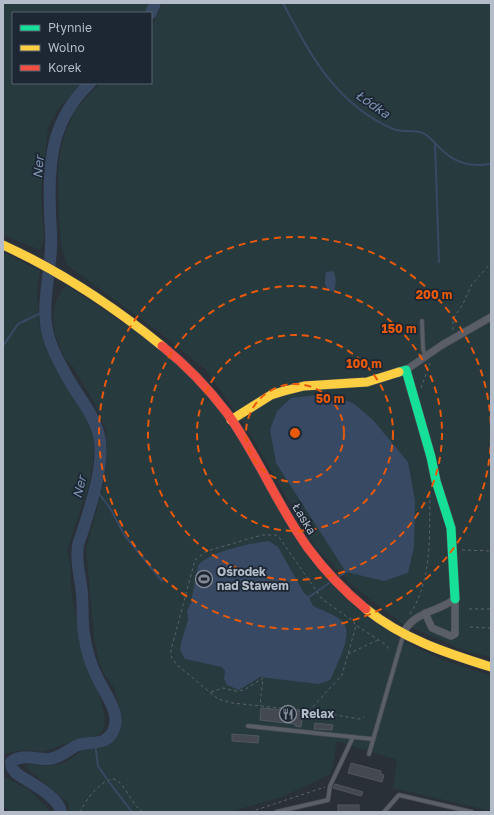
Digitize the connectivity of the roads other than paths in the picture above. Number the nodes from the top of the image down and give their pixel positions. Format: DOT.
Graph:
graph roads {
  1 [pos="3,245"];
  2 [pos="491,317"];
  3 [pos="422,321"];
  4 [pos="429,358"];
  5 [pos="406,370"];
  6 [pos="231,420"];
  7 [pos="454,599"];
  8 [pos="425,614"];
  9 [pos="404,631"];
  10 [pos="491,666"];
  11 [pos="248,726"];
  12 [pos="353,737"];
  13 [pos="372,739"];
  14 [pos="369,754"];
  15 [pos="276,812"];
  16 [pos="384,812"];
  17 [pos="472,812"];
  1 -- 6 [label="main road, Łaska"];
  2 -- 4 [label="street"];
  3 -- 4 [label="lane"];
  4 -- 5 [label="street"];
  5 -- 6 [label="main road"];
  5 -- 7 [label="main road"];
  6 -- 9 [label="main road, Łaska"];
  7 -- 8 [label="street"];
  7 -- 8 [label="street"];
  8 -- 9 [label="street"];
  9 -- 10 [label="main road, Łaska"];
  9 -- 13 [label="lane"];
  11 -- 12 [label="lane"];
  12 -- 13 [label="lane"];
  12 -- 15 [label="lane"];
  13 -- 14 [label="lane"];
  16 -- 17 [label="lane"];
}
